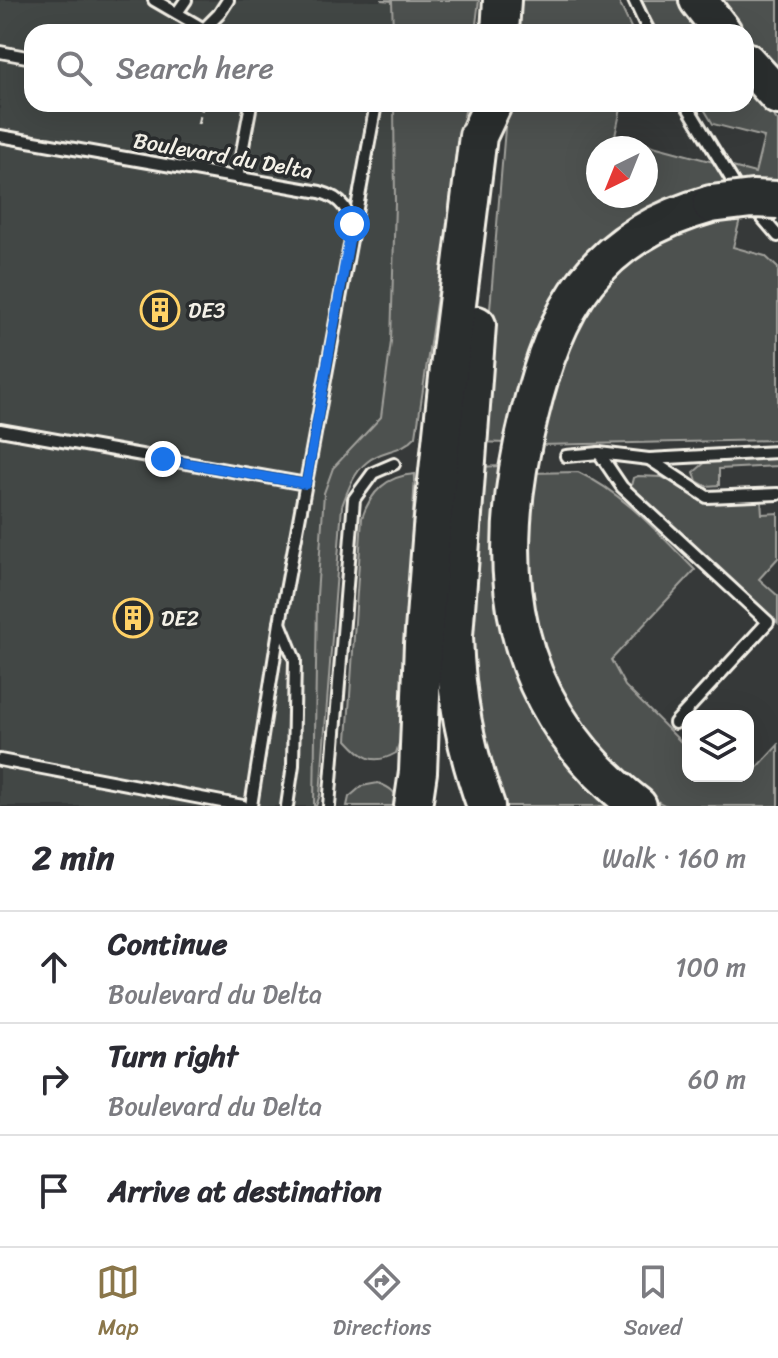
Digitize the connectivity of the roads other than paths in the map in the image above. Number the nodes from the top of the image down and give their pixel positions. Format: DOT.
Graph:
graph roads {
  1 [pos="154,0"];
  2 [pos="186,0"];
  3 [pos="228,0"];
  4 [pos="502,0"];
  5 [pos="634,0"];
  6 [pos="698,0"];
  7 [pos="177,13"];
  8 [pos="194,24"];
  9 [pos="210,24"];
  10 [pos="500,24"];
  11 [pos="645,24"];
  12 [pos="717,24"];
  13 [pos="0,52"];
  14 [pos="24,56"];
  15 [pos="754,70"];
  16 [pos="778,96"];
  17 [pos="249,112"];
  18 [pos="375,112"];
  19 [pos="490,112"];
  20 [pos="493,112"];
  21 [pos="691,112"];
  22 [pos="0,136"];
  23 [pos="237,178"];
  24 [pos="778,200"];
  25 [pos="352,234"];
  26 [pos="778,236"];
  27 [pos="0,430"];
  28 [pos="778,452"];
  29 [pos="599,453"];
  30 [pos="566,456"];
  31 [pos="649,459"];
  32 [pos="394,464"];
  33 [pos="306,484"];
  34 [pos="778,494"];
  35 [pos="280,623"];
  36 [pos="675,723"];
  37 [pos="0,760"];
  38 [pos="185,800"];
  39 [pos="243,806"];
  40 [pos="251,806"];
  41 [pos="287,806"];
  42 [pos="329,806"];
  43 [pos="413,806"];
  44 [pos="486,806"];
  45 [pos="638,806"];
  1 -- 7 [label="lane"];
  2 -- 7 [label="lane"];
  3 -- 9 [label="lane"];
  4 -- 10 [label="highway"];
  5 -- 11 [label="lane"];
  6 -- 12 [label="highway"];
  7 -- 8 [label="lane"];
  13 -- 14 [label="lane"];
  15 -- 16 [label="highway"];
  17 -- 23 [label="lane"];
  18 -- 25 [label="lane"];
  19 -- 43 [label="highway"];
  20 -- 44 [label="highway"];
  21 -- 26 [label="lane"];
  22 -- 23 [label="lane, Boulevard du Delta"];
  23 -- 25 [label="lane, Boulevard du Delta"];
  24 -- 45 [label="highway, bridge"];
  25 -- 33 [label="lane"];
  27 -- 33 [label="lane"];
  28 -- 31 [label="lane"];
  29 -- 30 [label="lane"];
  29 -- 31 [label="lane"];
  29 -- 36 [label="lane"];
  31 -- 34 [label="lane"];
  32 -- 42 [label="lane"];
  33 -- 35 [label="lane"];
  35 -- 40 [label="lane"];
  35 -- 41 [label="lane"];
  37 -- 38 [label="lane"];
  38 -- 39 [label="lane"];
}
